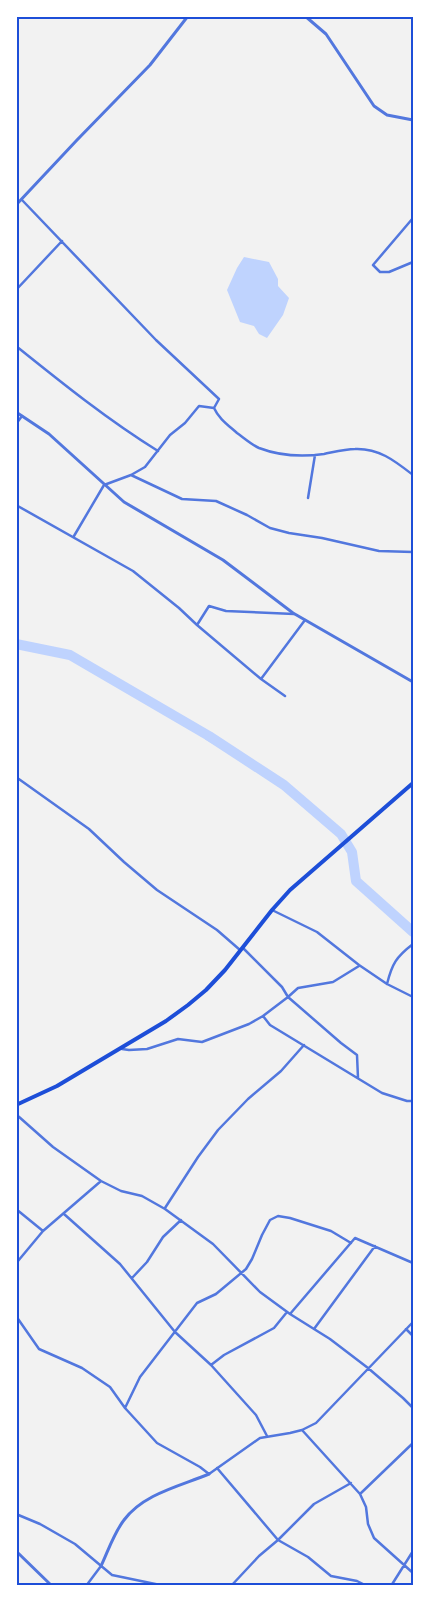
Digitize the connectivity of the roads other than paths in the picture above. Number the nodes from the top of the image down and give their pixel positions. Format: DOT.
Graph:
graph roads {
  1 [pos="188,16"];
  2 [pos="305,16"];
  3 [pos="413,120"];
  4 [pos="22,200"];
  5 [pos="16,206"];
  6 [pos="413,218"];
  7 [pos="62,241"];
  8 [pos="413,262"];
  9 [pos="16,290"];
  10 [pos="16,346"];
  11 [pos="214,408"];
  12 [pos="16,412"];
  13 [pos="22,416"];
  14 [pos="16,424"];
  15 [pos="158,451"];
  16 [pos="315,455"];
  17 [pos="131,475"];
  18 [pos="413,475"];
  19 [pos="104,485"];
  20 [pos="308,498"];
  21 [pos="16,505"];
  22 [pos="74,537"];
  23 [pos="413,552"];
  24 [pos="295,614"];
  25 [pos="305,620"];
  26 [pos="197,626"];
  27 [pos="261,679"];
  28 [pos="413,682"];
  29 [pos="285,696"];
  30 [pos="16,777"];
  31 [pos="413,783"];
  32 [pos="272,910"];
  33 [pos="413,944"];
  34 [pos="242,949"];
  35 [pos="359,965"];
  36 [pos="387,984"];
  37 [pos="288,997"];
  38 [pos="413,997"];
  39 [pos="263,1016"];
  40 [pos="304,1045"];
  41 [pos="120,1048"];
  42 [pos="358,1078"];
  43 [pos="413,1101"];
  44 [pos="16,1105"];
  45 [pos="17,1117"];
  46 [pos="101,1182"];
  47 [pos="16,1209"];
  48 [pos="165,1209"];
  49 [pos="64,1214"];
  50 [pos="181,1220"];
  51 [pos="43,1231"];
  52 [pos="351,1244"];
  53 [pos="375,1246"];
  54 [pos="413,1263"];
  55 [pos="16,1266"];
  56 [pos="240,1272"];
  57 [pos="132,1278"];
  58 [pos="287,1312"];
  59 [pos="290,1314"];
  60 [pos="16,1316"];
  61 [pos="413,1322"];
  62 [pos="314,1329"];
  63 [pos="406,1329"];
  64 [pos="175,1332"];
  65 [pos="413,1336"];
  66 [pos="211,1365"];
  67 [pos="368,1368"];
  68 [pos="125,1408"];
  69 [pos="413,1408"];
  70 [pos="302,1430"];
  71 [pos="267,1436"];
  72 [pos="413,1443"];
  73 [pos="217,1468"];
  74 [pos="209,1474"];
  75 [pos="351,1483"];
  76 [pos="360,1494"];
  77 [pos="16,1514"];
  78 [pos="278,1540"];
  79 [pos="413,1550"];
  80 [pos="16,1551"];
  81 [pos="404,1565"];
  82 [pos="100,1566"];
  83 [pos="413,1573"];
  84 [pos="52,1586"];
  85 [pos="86,1586"];
  86 [pos="165,1586"];
  87 [pos="231,1586"];
  88 [pos="367,1586"];
  89 [pos="391,1586"];
  1 -- 4 [label="street"];
  2 -- 3 [label="street"];
  4 -- 5 [label="street"];
  4 -- 7 [label="street"];
  6 -- 8 [label="street"];
  7 -- 9 [label="street"];
  7 -- 11 [label="street"];
  10 -- 15 [label="street"];
  11 -- 15 [label="street"];
  11 -- 16 [label="street"];
  12 -- 13 [label="street"];
  13 -- 14 [label="street"];
  13 -- 19 [label="street"];
  15 -- 17 [label="street"];
  16 -- 18 [label="street"];
  16 -- 20 [label="street"];
  17 -- 19 [label="street"];
  17 -- 23 [label="street"];
  19 -- 22 [label="street"];
  19 -- 24 [label="street"];
  21 -- 22 [label="street"];
  22 -- 26 [label="street"];
  24 -- 25 [label="street"];
  24 -- 26 [label="street"];
  25 -- 27 [label="street"];
  25 -- 28 [label="street"];
  26 -- 27 [label="street"];
  27 -- 29 [label="street"];
  30 -- 34 [label="street"];
  31 -- 32 [label="main road"];
  32 -- 34 [label="main road"];
  32 -- 35 [label="street"];
  33 -- 36 [label="street"];
  34 -- 37 [label="street"];
  34 -- 41 [label="main road"];
  35 -- 36 [label="street"];
  35 -- 37 [label="street"];
  36 -- 38 [label="street"];
  37 -- 39 [label="street"];
  37 -- 42 [label="street"];
  39 -- 40 [label="street"];
  39 -- 41 [label="street"];
  40 -- 42 [label="street"];
  40 -- 48 [label="street"];
  41 -- 44 [label="main road"];
  42 -- 43 [label="street"];
  44 -- 45 [label="street"];
  45 -- 46 [label="street"];
  46 -- 48 [label="street"];
  46 -- 49 [label="street"];
  47 -- 51 [label="street"];
  48 -- 50 [label="street"];
  49 -- 51 [label="street"];
  49 -- 57 [label="street"];
  50 -- 56 [label="street"];
  50 -- 57 [label="street"];
  51 -- 55 [label="street"];
  52 -- 53 [label="street"];
  52 -- 56 [label="street"];
  52 -- 59 [label="street"];
  53 -- 54 [label="street"];
  53 -- 62 [label="street"];
  56 -- 58 [label="street"];
  56 -- 64 [label="street"];
  57 -- 64 [label="street"];
  58 -- 59 [label="street"];
  58 -- 66 [label="street"];
  59 -- 62 [label="street"];
  60 -- 68 [label="street"];
  61 -- 63 [label="street"];
  62 -- 67 [label="street"];
  63 -- 65 [label="street"];
  63 -- 67 [label="street"];
  64 -- 66 [label="street"];
  64 -- 68 [label="street"];
  66 -- 71 [label="street"];
  67 -- 69 [label="street"];
  67 -- 70 [label="street"];
  68 -- 74 [label="street"];
  70 -- 71 [label="street"];
  70 -- 75 [label="street"];
  71 -- 73 [label="street"];
  72 -- 76 [label="street"];
  73 -- 74 [label="street"];
  73 -- 78 [label="street"];
  74 -- 82 [label="street"];
  75 -- 76 [label="street"];
  75 -- 78 [label="street"];
  76 -- 81 [label="street"];
  77 -- 82 [label="street"];
  78 -- 87 [label="street"];
  78 -- 88 [label="street"];
  79 -- 81 [label="street"];
  80 -- 84 [label="street"];
  81 -- 83 [label="street"];
  81 -- 89 [label="street"];
  82 -- 85 [label="street"];
  82 -- 86 [label="street"];
}
